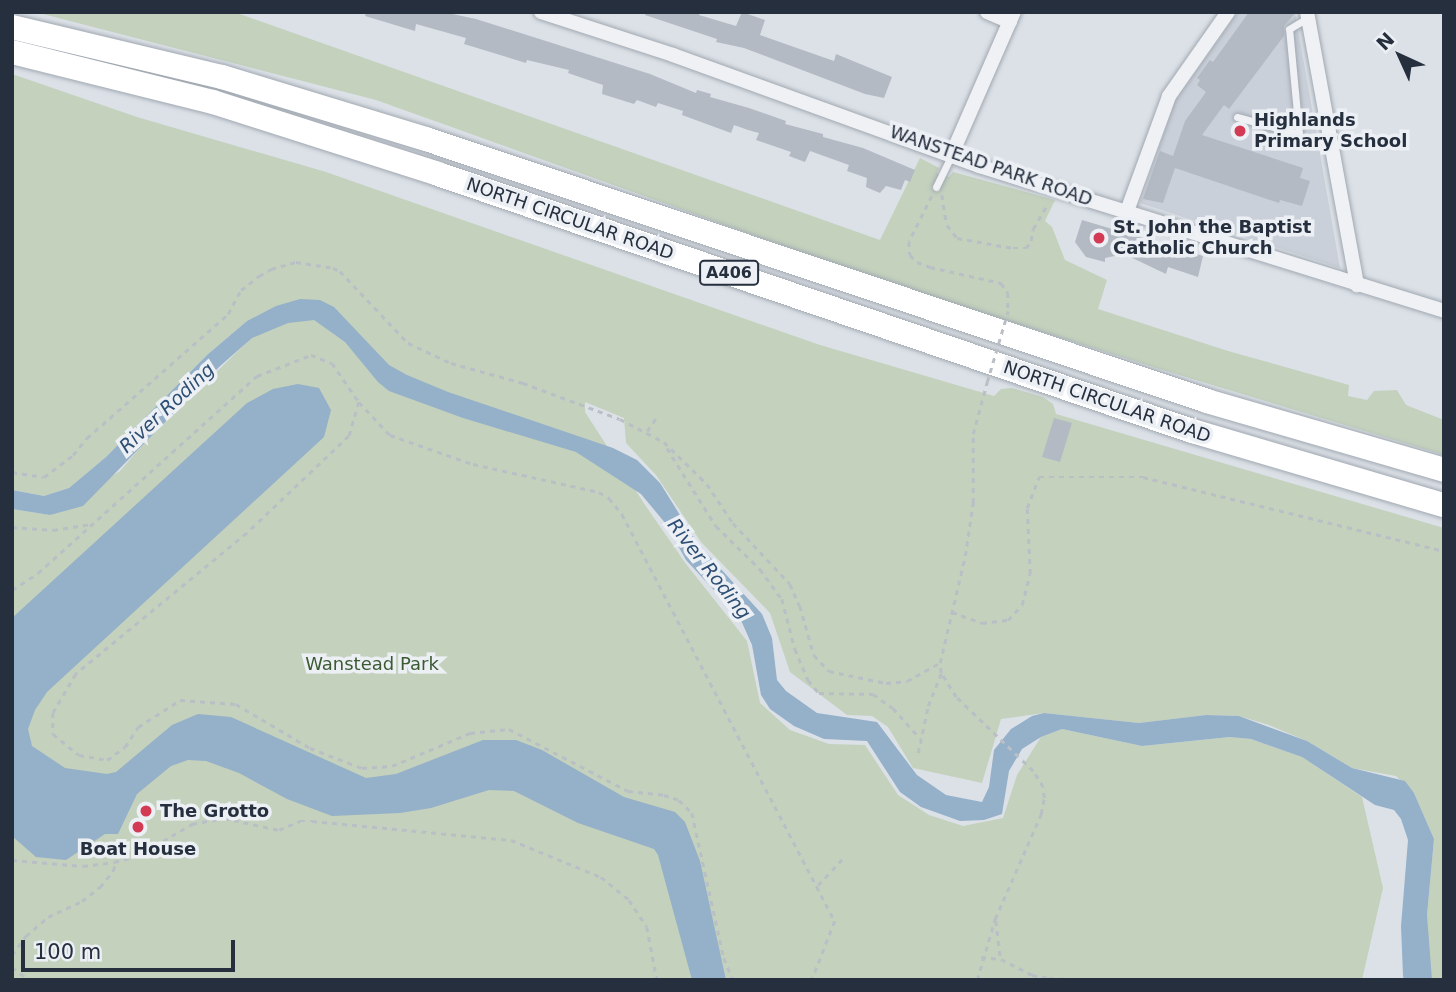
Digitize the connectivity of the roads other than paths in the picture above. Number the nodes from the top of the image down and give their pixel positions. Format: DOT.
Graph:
graph roads {
  1 [pos="541,12"];
  2 [pos="987,12"];
  3 [pos="1228,12"];
  4 [pos="1308,15"];
  5 [pos="1012,17"];
  6 [pos="12,27"];
  7 [pos="12,52"];
  8 [pos="1237,117"];
  9 [pos="951,156"];
  10 [pos="936,187"];
  11 [pos="1127,211"];
  12 [pos="1357,285"];
  13 [pos="1444,311"];
  14 [pos="1444,470"];
  15 [pos="1444,505"];
  1 -- 9 [label="street, WANSTEAD PARK ROAD"];
  2 -- 5 [label="street"];
  3 -- 11 [label="street"];
  4 -- 8 [label="lane"];
  4 -- 12 [label="street"];
  5 -- 9 [label="street"];
  6 -- 14 [label="highway, NORTH CIRCULAR ROAD / A406"];
  7 -- 15 [label="highway, NORTH CIRCULAR ROAD / A406"];
  9 -- 10 [label="lane"];
  9 -- 11 [label="street, WANSTEAD PARK ROAD"];
  11 -- 12 [label="street, WANSTEAD PARK ROAD"];
  12 -- 13 [label="street, WANSTEAD PARK ROAD"];
}
